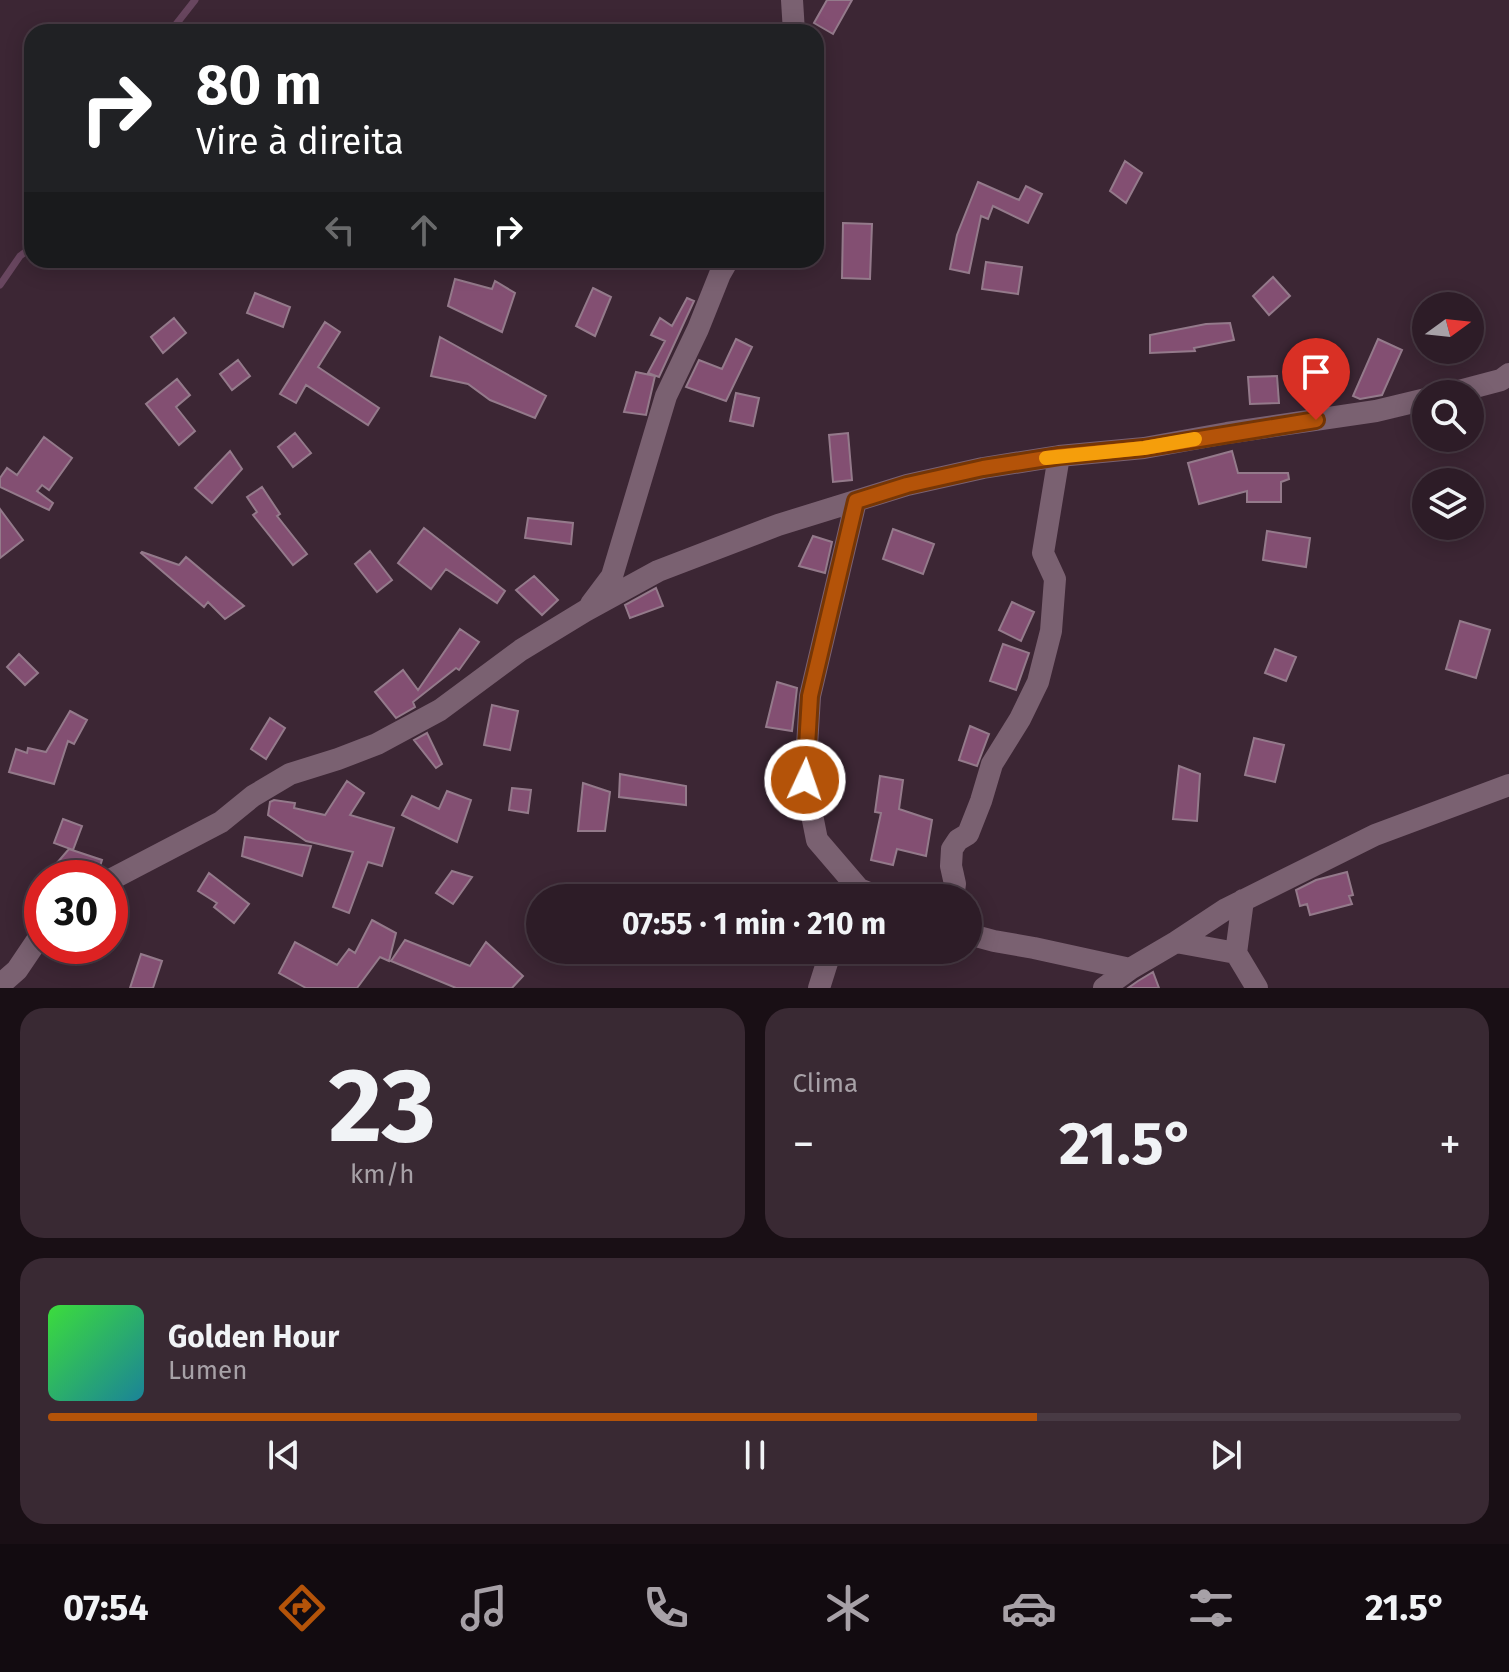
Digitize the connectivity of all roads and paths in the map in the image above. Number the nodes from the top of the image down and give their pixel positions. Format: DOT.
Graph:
graph roads {
  1 [pos="792,0"];
  2 [pos="794,24"];
  3 [pos="723,268"];
  4 [pos="1509,374"];
  5 [pos="1484,384"];
  6 [pos="1412,402"];
  7 [pos="1059,456"];
  8 [pos="856,501"];
  9 [pos="585,611"];
  10 [pos="1509,785"];
  11 [pos="128,871"];
  12 [pos="849,884"];
  13 [pos="955,884"];
  14 [pos="1243,900"];
  15 [pos="982,938"];
  16 [pos="1176,942"];
  17 [pos="1236,953"];
  18 [pos="24,960"];
  19 [pos="827,964"];
  20 [pos="1130,969"];
  21 [pos="0,985"];
  22 [pos="819,988"];
  23 [pos="1104,988"];
  24 [pos="1257,988"];
  1 -- 2 [label="street"];
  3 -- 9 [label="street"];
  4 -- 5 [label="street"];
  6 -- 7 [label="street"];
  7 -- 8 [label="street"];
  7 -- 13 [label="street"];
  8 -- 9 [label="street"];
  8 -- 12 [label="street"];
  9 -- 11 [label="street"];
  10 -- 14 [label="street"];
  14 -- 16 [label="street"];
  14 -- 17 [label="street"];
  15 -- 20 [label="street"];
  16 -- 17 [label="street"];
  16 -- 20 [label="street"];
  17 -- 24 [label="street"];
  18 -- 21 [label="street"];
  19 -- 22 [label="street"];
  20 -- 23 [label="street"];
}
